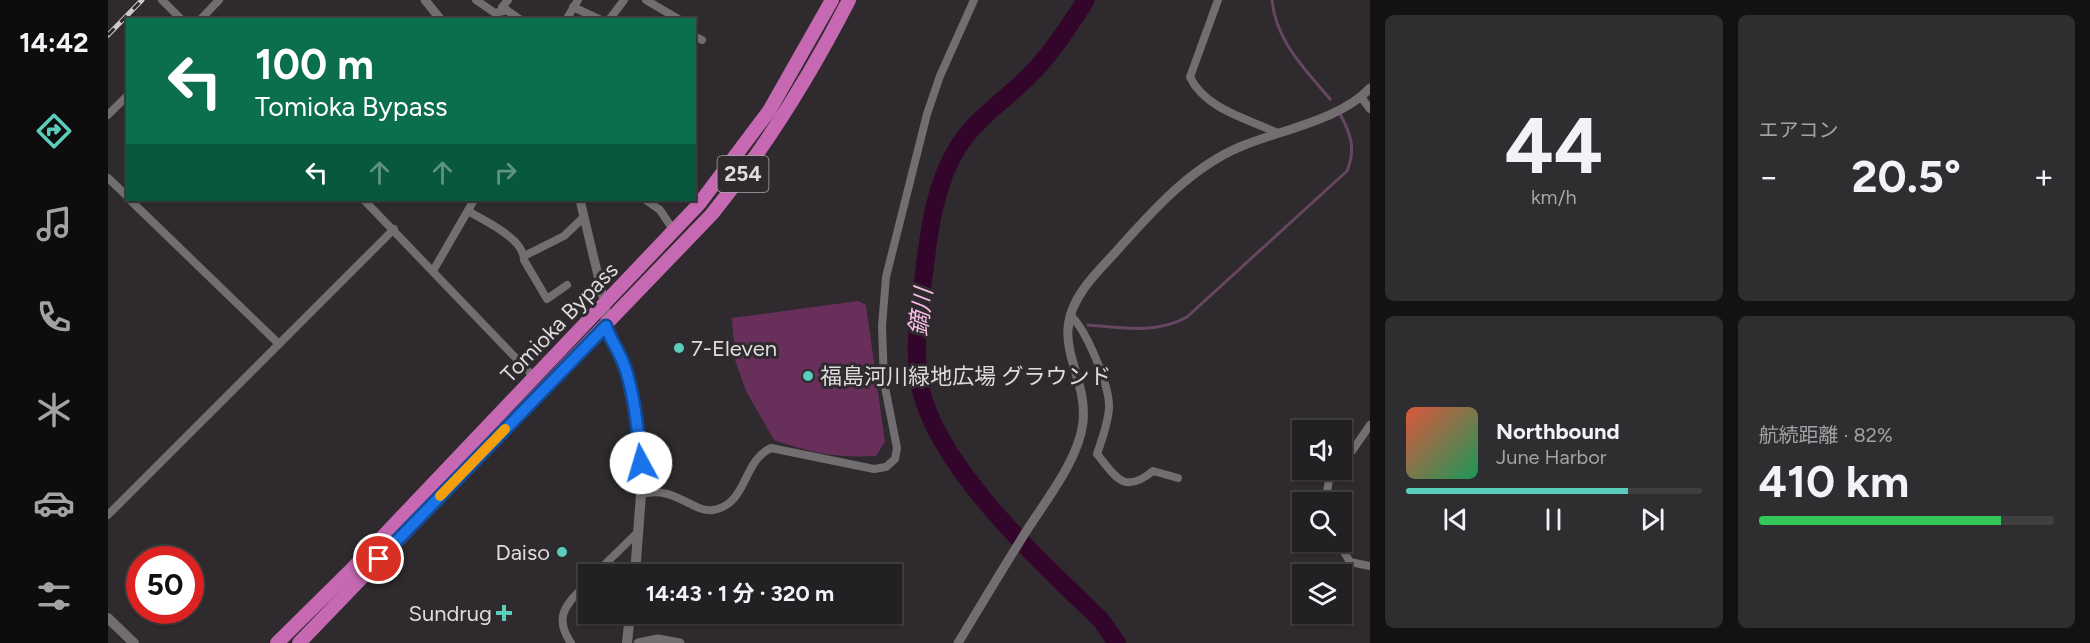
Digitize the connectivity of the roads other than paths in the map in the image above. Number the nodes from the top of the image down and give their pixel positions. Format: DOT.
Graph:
graph roads {
  1 [pos="162,0"];
  2 [pos="219,0"];
  3 [pos="425,0"];
  4 [pos="476,0"];
  5 [pos="508,0"];
  6 [pos="624,0"];
  7 [pos="646,0"];
  8 [pos="832,0"];
  9 [pos="849,0"];
  10 [pos="974,0"];
  11 [pos="1218,0"];
  12 [pos="576,3"];
  13 [pos="507,10"];
  14 [pos="180,18"];
  15 [pos="202,18"];
  16 [pos="439,18"];
  17 [pos="499,18"];
  18 [pos="518,18"];
  19 [pos="567,18"];
  20 [pos="598,18"];
  21 [pos="610,18"];
  22 [pos="677,18"];
  23 [pos="1370,88"];
  24 [pos="126,97"];
  25 [pos="1361,98"];
  26 [pos="1370,109"];
  27 [pos="108,115"];
  28 [pos="1278,133"];
  29 [pos="108,178"];
  30 [pos="126,195"];
  31 [pos="132,201"];
  32 [pos="365,201"];
  33 [pos="473,201"];
  34 [pos="580,201"];
  35 [pos="647,201"];
  36 [pos="468,211"];
  37 [pos="584,217"];
  38 [pos="394,229"];
  39 [pos="674,231"];
  40 [pos="524,256"];
  41 [pos="433,271"];
  42 [pos="567,285"];
  43 [pos="605,305"];
  44 [pos="1070,315"];
  45 [pos="606,326"];
  46 [pos="279,344"];
  47 [pos="534,377"];
  48 [pos="1370,424"];
  49 [pos="1352,451"];
  50 [pos="1178,478"];
  51 [pos="642,494"];
  52 [pos="108,515"];
  53 [pos="639,531"];
  54 [pos="1344,552"];
  55 [pos="605,564"];
  56 [pos="636,564"];
  57 [pos="1370,566"];
  58 [pos="578,593"];
  59 [pos="108,618"];
  60 [pos="629,624"];
  61 [pos="134,643"];
  62 [pos="277,643"];
  63 [pos="299,643"];
  64 [pos="571,643"];
  65 [pos="627,643"];
  66 [pos="638,643"];
  67 [pos="680,643"];
  68 [pos="958,643"];
  1 -- 14 [label="street"];
  2 -- 15 [label="street"];
  3 -- 16 [label="street"];
  4 -- 13 [label="street"];
  5 -- 13 [label="street"];
  6 -- 21 [label="street"];
  7 -- 22 [label="street"];
  8 -- 39 [label="highway, Tomioka Bypass / 254"];
  9 -- 45 [label="highway, Tomioka Bypass / 254"];
  10 -- 51 [label="street"];
  11 -- 28 [label="street"];
  12 -- 19 [label="street"];
  12 -- 20 [label="street"];
  13 -- 17 [label="street"];
  13 -- 18 [label="street"];
  23 -- 25 [label="street"];
  24 -- 27 [label="street"];
  25 -- 26 [label="street"];
  25 -- 28 [label="street"];
  28 -- 44 [label="street"];
  29 -- 30 [label="street"];
  31 -- 46 [label="street"];
  32 -- 38 [label="street"];
  33 -- 36 [label="street"];
  34 -- 37 [label="street"];
  35 -- 39 [label="street"];
  36 -- 40 [label="street"];
  36 -- 41 [label="street"];
  37 -- 40 [label="street"];
  37 -- 43 [label="street"];
  38 -- 41 [label="street"];
  38 -- 46 [label="street"];
  39 -- 43 [label="highway, Tomioka Bypass / 254"];
  40 -- 42 [label="street"];
  41 -- 47 [label="street"];
  43 -- 45 [label="main road"];
  43 -- 47 [label="highway, Tomioka Bypass / 254"];
  44 -- 50 [label="street"];
  44 -- 68 [label="street"];
  45 -- 51 [label="main road"];
  45 -- 63 [label="highway, Tomioka Bypass / 254"];
  46 -- 52 [label="street"];
  47 -- 62 [label="highway, Tomioka Bypass / 254"];
  48 -- 49 [label="street"];
  51 -- 53 [label="main road"];
  53 -- 55 [label="street"];
  53 -- 56 [label="main road"];
  54 -- 57 [label="street"];
  58 -- 64 [label="street"];
  59 -- 61 [label="main road"];
  60 -- 65 [label="main road"];
  66 -- 67 [label="street"];
}
